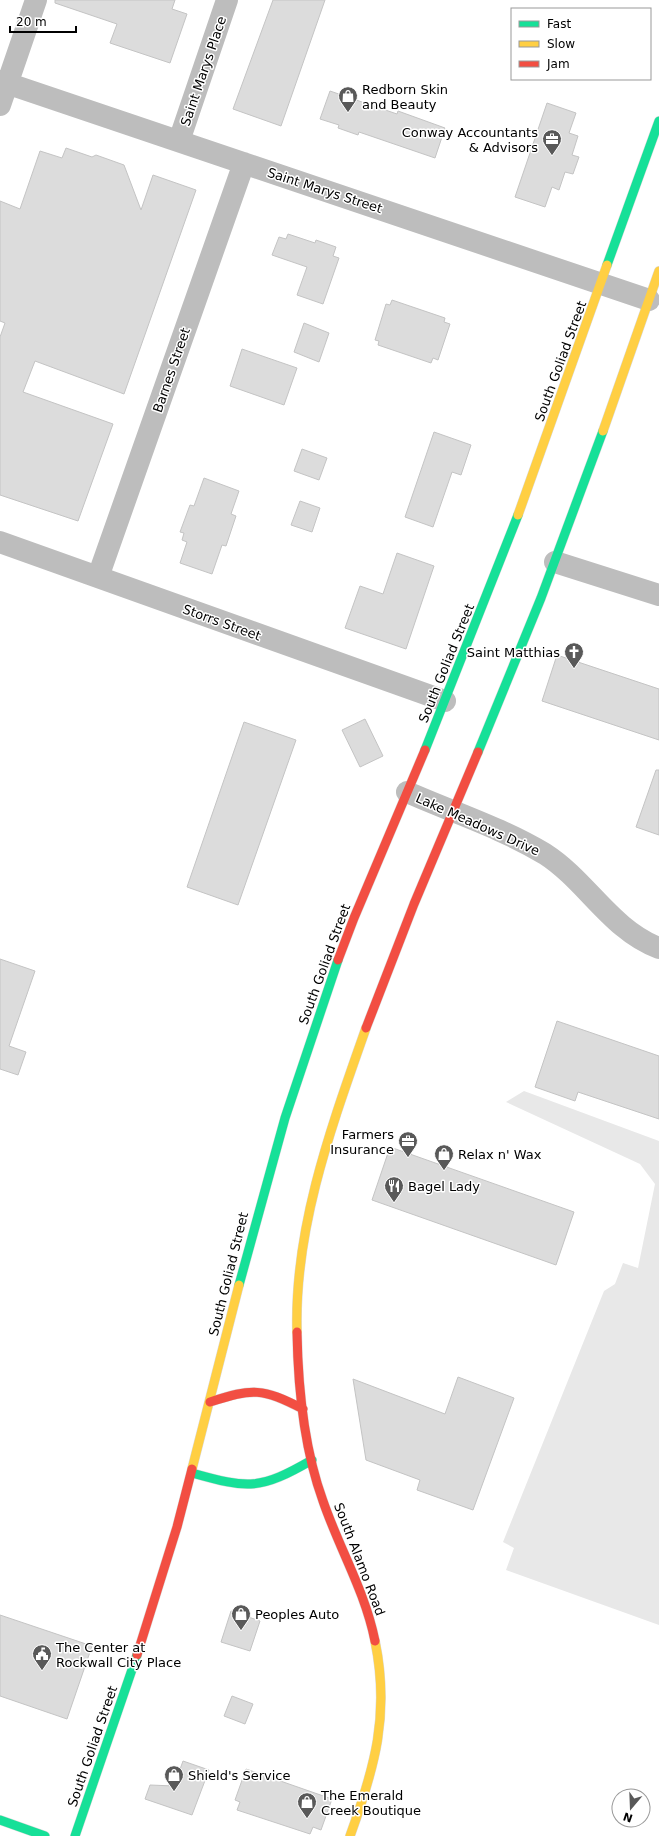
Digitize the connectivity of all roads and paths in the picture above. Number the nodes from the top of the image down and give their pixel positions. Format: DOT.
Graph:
graph roads {
  1 [pos="36,0"];
  2 [pos="227,0"];
  3 [pos="4,83"];
  4 [pos="0,105"];
  5 [pos="659,121"];
  6 [pos="179,141"];
  7 [pos="244,163"];
  8 [pos="659,271"];
  9 [pos="602,283"];
  10 [pos="649,300"];
  11 [pos="0,542"];
  12 [pos="555,562"];
  13 [pos="98,577"];
  14 [pos="659,595"];
  15 [pos="445,701"];
  16 [pos="406,792"];
  17 [pos="453,812"];
  18 [pos="659,948"];
  19 [pos="210,1402"];
  20 [pos="303,1409"];
  21 [pos="312,1460"];
  22 [pos="192,1473"];
  23 [pos="0,1820"];
  24 [pos="45,1836"];
  25 [pos="75,1836"];
  26 [pos="350,1836"];
  1 -- 3 [label="street"];
  2 -- 6 [label="street, Saint Marys Place"];
  3 -- 4 [label="street"];
  3 -- 6 [label="street, Saint Marys Street"];
  5 -- 9 [label="main road, South Goliad Street"];
  6 -- 7 [label="street, Saint Marys Street"];
  7 -- 9 [label="street, Saint Marys Street"];
  7 -- 13 [label="street, Barnes Street"];
  8 -- 10 [label="main road"];
  9 -- 10 [label="street, Saint Marys Street"];
  9 -- 15 [label="main road, South Goliad Street"];
  10 -- 12 [label="main road"];
  11 -- 13 [label="street, Storrs Street"];
  12 -- 14 [label="street"];
  12 -- 17 [label="main road"];
  13 -- 15 [label="street, Storrs Street"];
  15 -- 16 [label="main road, South Goliad Street"];
  16 -- 17 [label="street, Lake Meadows Drive"];
  16 -- 19 [label="main road, South Goliad Street"];
  17 -- 18 [label="street, Lake Meadows Drive"];
  17 -- 20 [label="main road"];
  19 -- 20 [label="main road"];
  19 -- 22 [label="main road, South Goliad Street"];
  20 -- 21 [label="main road, South Alamo Road"];
  21 -- 22 [label="main road"];
  21 -- 26 [label="main road, South Alamo Road"];
  22 -- 25 [label="main road, South Goliad Street"];
  23 -- 24 [label="main road"];
}
